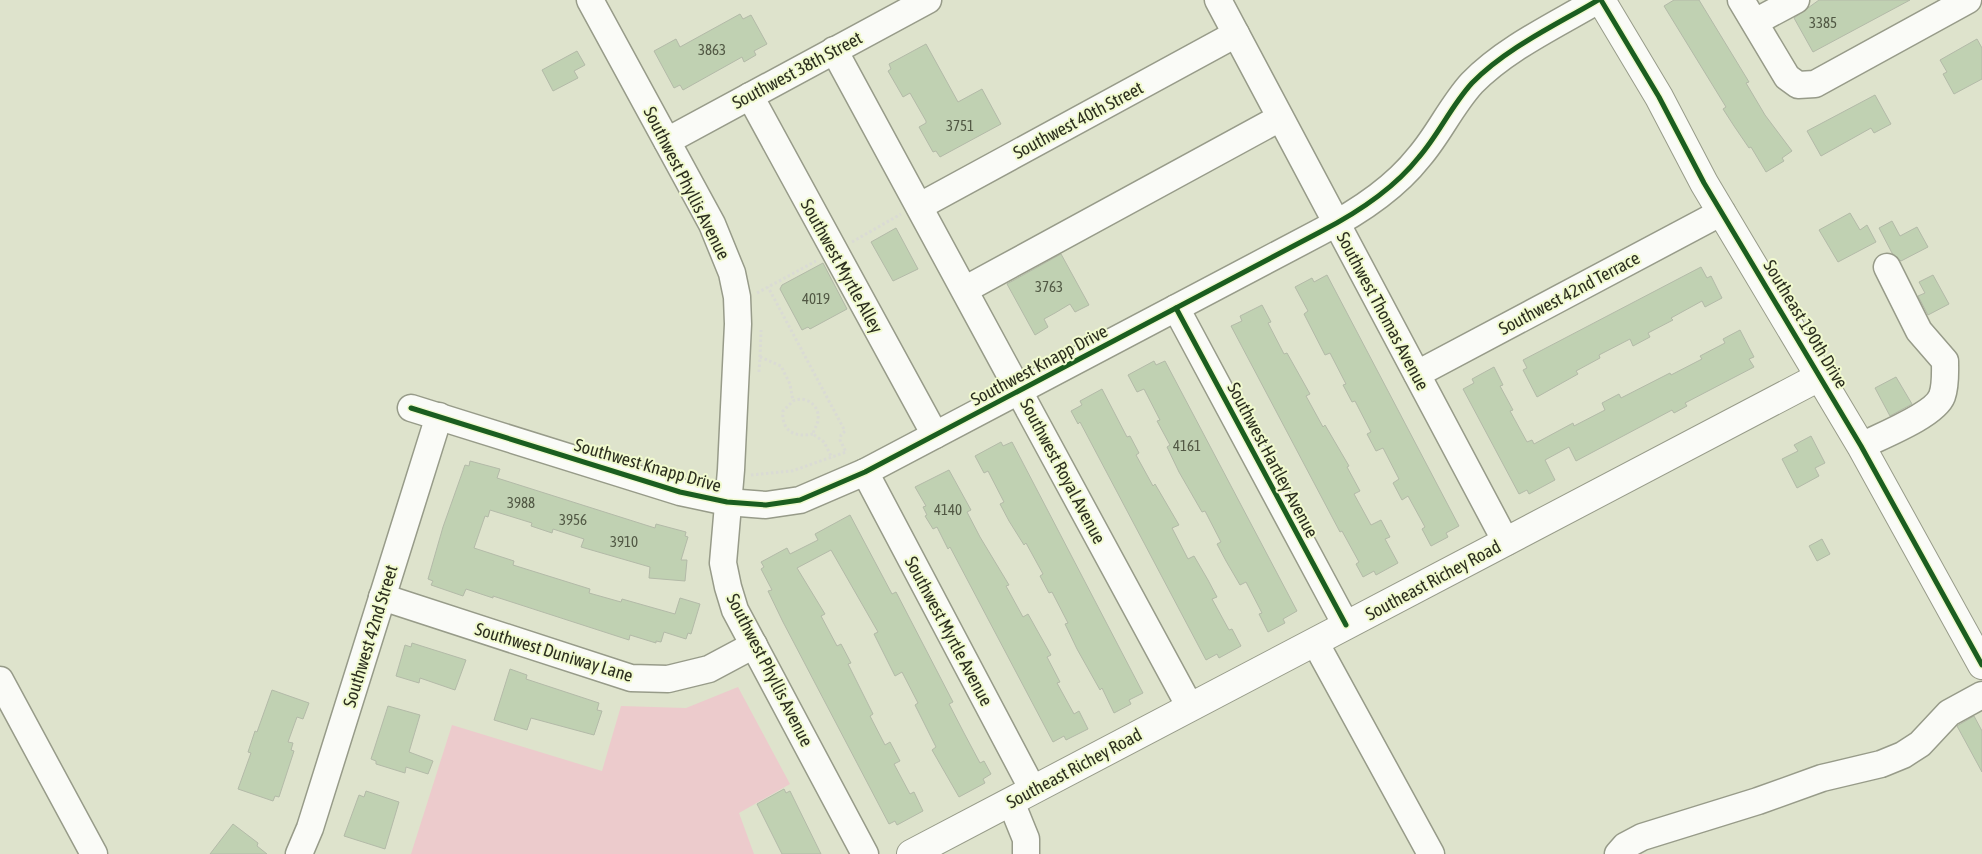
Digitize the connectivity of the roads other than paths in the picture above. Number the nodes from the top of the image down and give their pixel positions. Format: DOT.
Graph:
graph roads {
  1 [pos="590,0"];
  2 [pos="928,0"];
  3 [pos="1218,0"];
  4 [pos="1599,0"];
  5 [pos="1742,0"];
  6 [pos="1796,0"];
  7 [pos="1968,0"];
  8 [pos="1755,22"];
  9 [pos="1236,34"];
  10 [pos="834,50"];
  11 [pos="750,96"];
  12 [pos="1280,118"];
  13 [pos="667,141"];
  14 [pos="920,206"];
  15 [pos="1722,212"];
  16 [pos="1337,224"];
  17 [pos="1887,267"];
  18 [pos="966,290"];
  19 [pos="1176,308"];
  20 [pos="1417,374"];
  21 [pos="1821,376"];
  22 [pos="1020,390"];
  23 [pos="411,408"];
  24 [pos="439,416"];
  25 [pos="935,435"];
  26 [pos="1861,446"];
  27 [pos="864,472"];
  28 [pos="727,502"];
  29 [pos="1506,542"];
  30 [pos="382,597"];
  31 [pos="1346,625"];
  32 [pos="1315,642"];
  33 [pos="754,645"];
  34 [pos="1982,665"];
  35 [pos="0,680"];
  36 [pos="1982,695"];
  37 [pos="1190,707"];
  38 [pos="1022,796"];
  39 [pos="1031,853"];
  40 [pos="94,854"];
  41 [pos="299,854"];
  42 [pos="865,854"];
  43 [pos="911,854"];
  44 [pos="1431,854"];
  45 [pos="1618,854"];
  1 -- 13 [label="street, Southwest Phyllis Avenue"];
  2 -- 10 [label="street, Southwest 38th Street"];
  3 -- 9 [label="street, Southwest Thomas Avenue"];
  4 -- 15 [label="main road, Southeast 190th Drive"];
  4 -- 16 [label="street, Southwest Knapp Drive"];
  5 -- 8 [label="street"];
  6 -- 8 [label="street"];
  7 -- 8 [label="street"];
  9 -- 12 [label="street, Southwest Thomas Avenue"];
  9 -- 14 [label="street, Southwest 40th Street"];
  10 -- 11 [label="street, Southwest 38th Street"];
  10 -- 14 [label="street, Southwest Royal Avenue"];
  11 -- 13 [label="street, Southwest 38th Street"];
  11 -- 25 [label="street, Southwest Myrtle Alley"];
  12 -- 16 [label="street, Southwest Thomas Avenue"];
  12 -- 18 [label="street"];
  13 -- 28 [label="street, Southwest Phyllis Avenue"];
  14 -- 18 [label="street, Southwest Royal Avenue"];
  15 -- 20 [label="street, Southwest 42nd Terrace"];
  15 -- 21 [label="main road, Southeast 190th Drive"];
  16 -- 19 [label="street, Southwest Knapp Drive"];
  16 -- 20 [label="street, Southwest Thomas Avenue"];
  17 -- 26 [label="street"];
  18 -- 22 [label="street, Southwest Royal Avenue"];
  19 -- 22 [label="street, Southwest Knapp Drive"];
  19 -- 31 [label="street, Southwest Hartley Avenue"];
  20 -- 29 [label="street, Southwest Thomas Avenue"];
  21 -- 26 [label="main road, Southeast 190th Drive"];
  21 -- 29 [label="main road, Southeast Richey Road"];
  22 -- 25 [label="street, Southwest Knapp Drive"];
  22 -- 37 [label="street, Southwest Royal Avenue"];
  23 -- 24 [label="street, Southwest Knapp Drive"];
  24 -- 28 [label="street, Southwest Knapp Drive"];
  24 -- 30 [label="street, Southwest 42nd Street"];
  25 -- 27 [label="street, Southwest Knapp Drive"];
  26 -- 34 [label="main road, Southeast 190th Drive"];
  27 -- 28 [label="street, Southwest Knapp Drive"];
  27 -- 38 [label="street, Southwest Myrtle Avenue"];
  28 -- 33 [label="street, Southwest Phyllis Avenue"];
  29 -- 31 [label="main road, Southeast Richey Road"];
  30 -- 33 [label="street, Southwest Duniway Lane"];
  30 -- 41 [label="street, Southwest 42nd Street"];
  31 -- 32 [label="main road, Southeast Richey Road"];
  32 -- 37 [label="main road, Southeast Richey Road"];
  32 -- 44 [label="street"];
  33 -- 42 [label="street, Southwest Phyllis Avenue"];
  35 -- 40 [label="street"];
  36 -- 45 [label="street"];
  37 -- 38 [label="main road, Southeast Richey Road"];
  38 -- 39 [label="street, Southwest Myrtle Avenue"];
  38 -- 43 [label="main road, Southeast Richey Road"];
}
